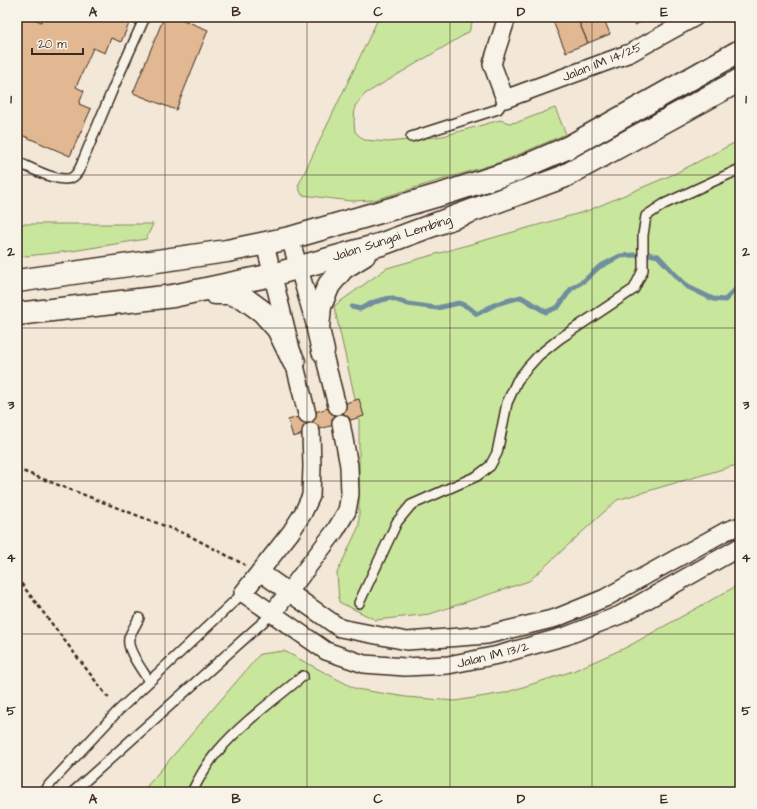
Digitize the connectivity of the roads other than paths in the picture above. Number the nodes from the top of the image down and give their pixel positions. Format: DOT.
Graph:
graph roads {
  1 [pos="145,17"];
  2 [pos="507,17"];
  3 [pos="695,17"];
  4 [pos="740,51"];
  5 [pos="740,80"];
  6 [pos="506,100"];
  7 [pos="411,137"];
  8 [pos="17,162"];
  9 [pos="740,169"];
  10 [pos="290,238"];
  11 [pos="265,244"];
  12 [pos="382,244"];
  13 [pos="298,268"];
  14 [pos="272,276"];
  15 [pos="17,281"];
  16 [pos="173,296"];
  17 [pos="17,314"];
  18 [pos="323,351"];
  19 [pos="294,362"];
  20 [pos="337,406"];
  21 [pos="307,414"];
  22 [pos="341,423"];
  23 [pos="311,432"];
  24 [pos="740,526"];
  25 [pos="740,547"];
  26 [pos="260,572"];
  27 [pos="288,592"];
  28 [pos="243,593"];
  29 [pos="359,603"];
  30 [pos="272,614"];
  31 [pos="139,618"];
  32 [pos="303,676"];
  33 [pos="149,682"];
  34 [pos="45,792"];
  35 [pos="73,792"];
  36 [pos="192,792"];
  1 -- 8 [label="lane"];
  2 -- 6 [label="street"];
  3 -- 6 [label="street, Jalan IM 14/25"];
  4 -- 10 [label="main road, Jalan Sungai Lembing"];
  5 -- 12 [label="main road, Jalan Sungai Lembing"];
  6 -- 7 [label="lane"];
  9 -- 29 [label="lane"];
  10 -- 11 [label="main road, Jalan Sungai Lembing"];
  10 -- 13 [label="street"];
  11 -- 14 [label="street"];
  11 -- 15 [label="main road, Jalan Sungai Lembing"];
  12 -- 13 [label="main road, Jalan Sungai Lembing"];
  12 -- 18 [label="main road"];
  13 -- 14 [label="main road, Jalan Sungai Lembing"];
  13 -- 18 [label="street"];
  14 -- 16 [label="main road, Jalan Sungai Lembing"];
  14 -- 19 [label="street"];
  16 -- 17 [label="main road, Jalan Sungai Lembing"];
  16 -- 19 [label="main road"];
  18 -- 20 [label="street"];
  19 -- 21 [label="street"];
  22 -- 27 [label="street"];
  23 -- 26 [label="street"];
  24 -- 27 [label="street, Jalan IM 13/2"];
  25 -- 30 [label="street, Jalan IM 13/2"];
  26 -- 27 [label="street, Jalan IM 13/2"];
  26 -- 28 [label="street"];
  27 -- 30 [label="street"];
  28 -- 30 [label="street, Jalan IM 13/2"];
  28 -- 33 [label="lane"];
  30 -- 35 [label="lane"];
  31 -- 33 [label="lane"];
  32 -- 36 [label="lane"];
  33 -- 34 [label="lane"];
}
